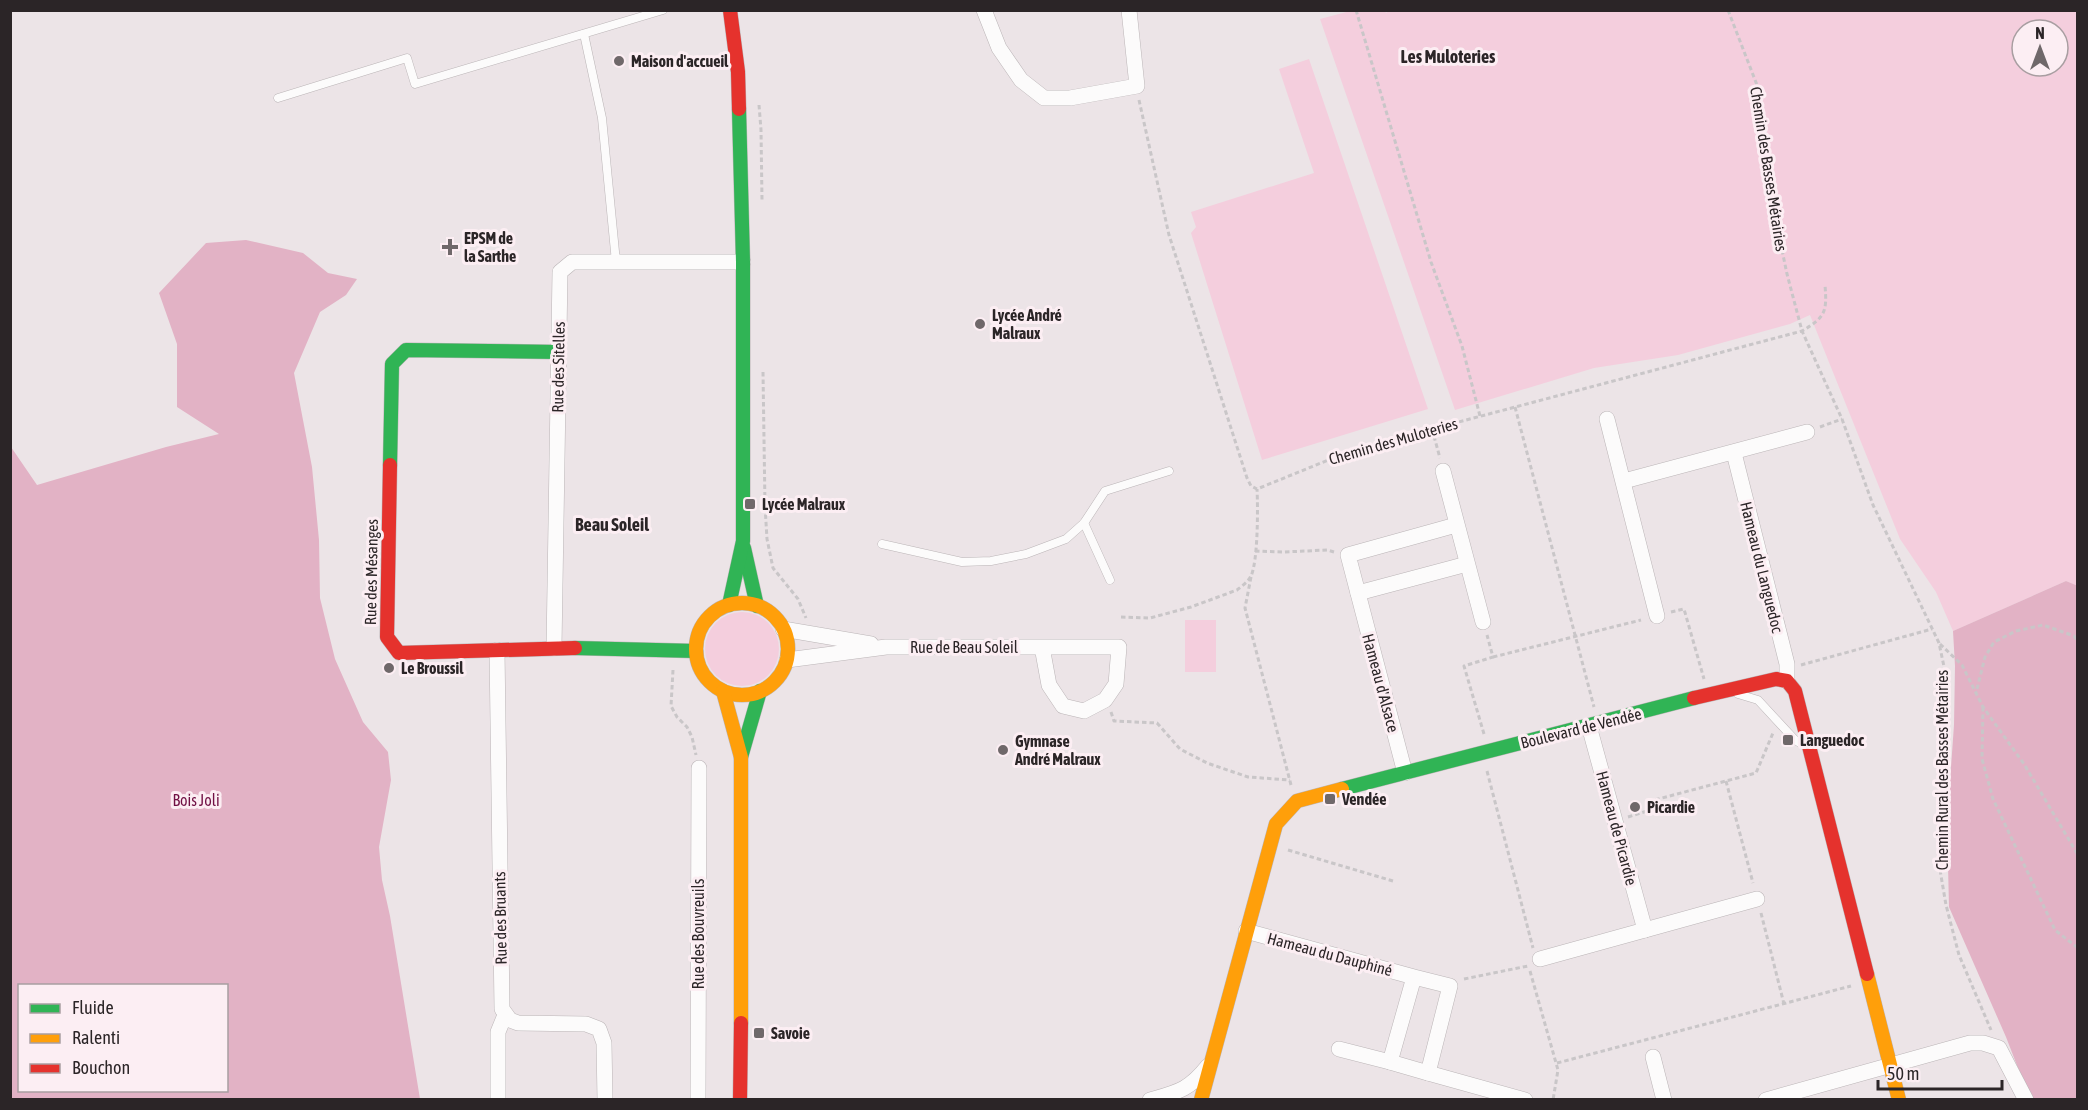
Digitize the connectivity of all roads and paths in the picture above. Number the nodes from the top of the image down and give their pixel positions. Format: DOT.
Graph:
graph roads {
  1 [pos="663,10"];
  2 [pos="730,10"];
  3 [pos="984,10"];
  4 [pos="1129,10"];
  5 [pos="1356,10"];
  6 [pos="1728,10"];
  7 [pos="584,34"];
  8 [pos="1137,86"];
  9 [pos="758,96"];
  10 [pos="278,98"];
  11 [pos="762,210"];
  12 [pos="616,262"];
  13 [pos="743,262"];
  14 [pos="1825,285"];
  15 [pos="1802,331"];
  16 [pos="559,352"];
  17 [pos="763,361"];
  18 [pos="1515,407"];
  19 [pos="1480,417"];
  20 [pos="1607,419"];
  21 [pos="1842,419"];
  22 [pos="1432,429"];
  23 [pos="1807,432"];
  24 [pos="1734,453"];
  25 [pos="1169,471"];
  26 [pos="1443,471"];
  27 [pos="1624,481"];
  28 [pos="1257,489"];
  29 [pos="1084,524"];
  30 [pos="1456,525"];
  31 [pos="742,541"];
  32 [pos="882,544"];
  33 [pos="1255,550"];
  34 [pos="1348,555"];
  35 [pos="1467,564"];
  36 [pos="1251,577"];
  37 [pos="1110,580"];
  38 [pos="1358,593"];
  39 [pos="729,605"];
  40 [pos="757,606"];
  41 [pos="1657,616"];
  42 [pos="1121,617"];
  43 [pos="1483,622"];
  44 [pos="808,626"];
  45 [pos="783,629"];
  46 [pos="1932,629"];
  47 [pos="1575,638"];
  48 [pos="2078,642"];
  49 [pos="1939,643"];
  50 [pos="886,647"];
  51 [pos="1042,647"];
  52 [pos="554,648"];
  53 [pos="497,650"];
  54 [pos="696,651"];
  55 [pos="1493,657"];
  56 [pos="787,660"];
  57 [pos="673,670"];
  58 [pos="1787,681"];
  59 [pos="1725,690"];
  60 [pos="1976,690"];
  61 [pos="723,691"];
  62 [pos="760,692"];
  63 [pos="1708,695"];
  64 [pos="1105,700"];
  65 [pos="1983,707"];
  66 [pos="1778,721"];
  67 [pos="1594,725"];
  68 [pos="1810,750"];
  69 [pos="1486,752"];
  70 [pos="741,757"];
  71 [pos="699,768"];
  72 [pos="1405,773"];
  73 [pos="1290,780"];
  74 [pos="1726,781"];
  75 [pos="1297,801"];
  76 [pos="1615,820"];
  77 [pos="1270,845"];
  78 [pos="2078,855"];
  79 [pos="1393,880"];
  80 [pos="1757,899"];
  81 [pos="1645,930"];
  82 [pos="1246,931"];
  83 [pos="2078,948"];
  84 [pos="1535,962"];
  85 [pos="1414,977"];
  86 [pos="1870,981"];
  87 [pos="1450,986"];
  88 [pos="1784,1004"];
  89 [pos="505,1015"];
  90 [pos="1339,1048"];
  91 [pos="1999,1048"];
  92 [pos="1653,1057"];
  93 [pos="1212,1060"];
  94 [pos="1390,1062"];
  95 [pos="1557,1064"];
  96 [pos="1891,1065"];
  97 [pos="1428,1073"];
  98 [pos="498,1100"];
  99 [pos="605,1100"];
  100 [pos="698,1100"];
  101 [pos="740,1100"];
  102 [pos="1150,1100"];
  103 [pos="1202,1100"];
  104 [pos="1525,1100"];
  105 [pos="1553,1100"];
  106 [pos="1664,1100"];
  107 [pos="1766,1100"];
  108 [pos="1899,1100"];
  109 [pos="2026,1100"];
  1 -- 7 [label="lane"];
  2 -- 13 [label="street"];
  3 -- 8 [label="street"];
  4 -- 8 [label="street"];
  5 -- 19 [label="path"];
  6 -- 15 [label="path, Chemin des Basses Métairies"];
  7 -- 10 [label="lane"];
  7 -- 12 [label="lane"];
  8 -- 28 [label="path"];
  9 -- 11 [label="path"];
  12 -- 13 [label="street, Rue des Sitelles"];
  12 -- 16 [label="street, Rue des Sitelles"];
  13 -- 31 [label="street"];
  14 -- 15 [label="path"];
  15 -- 18 [label="path, Chemin des Muloteries"];
  15 -- 21 [label="path, Chemin Rural des Basses Métairies"];
  16 -- 52 [label="street, Rue des Sitelles"];
  16 -- 53 [label="street, Rue des Mésanges"];
  17 -- 44 [label="path"];
  18 -- 19 [label="path, Chemin des Muloteries"];
  18 -- 47 [label="path"];
  19 -- 22 [label="path, Chemin des Muloteries"];
  20 -- 27 [label="street"];
  21 -- 23 [label="path"];
  21 -- 46 [label="path, Chemin Rural des Basses Métairies"];
  22 -- 26 [label="path"];
  22 -- 28 [label="path, Chemin des Muloteries"];
  23 -- 24 [label="street"];
  24 -- 27 [label="street"];
  24 -- 58 [label="street, Hameau du Languedoc"];
  25 -- 29 [label="lane"];
  26 -- 30 [label="street"];
  27 -- 41 [label="street"];
  28 -- 33 [label="path"];
  29 -- 32 [label="lane"];
  29 -- 37 [label="lane"];
  30 -- 34 [label="street"];
  30 -- 35 [label="street"];
  31 -- 39 [label="street"];
  31 -- 40 [label="street"];
  33 -- 34 [label="path"];
  33 -- 36 [label="path"];
  34 -- 38 [label="street, Hameau d'Alsace"];
  35 -- 38 [label="street"];
  35 -- 43 [label="street"];
  36 -- 42 [label="path"];
  36 -- 73 [label="path"];
  38 -- 72 [label="street, Hameau d'Alsace"];
  39 -- 40 [label="street"];
  39 -- 54 [label="street"];
  40 -- 45 [label="street"];
  41 -- 47 [label="path"];
  41 -- 63 [label="path"];
  43 -- 55 [label="path"];
  45 -- 50 [label="street, Rue de Beau Soleil"];
  45 -- 56 [label="street"];
  46 -- 49 [label="path, Chemin Rural des Basses Métairies"];
  46 -- 58 [label="path"];
  47 -- 55 [label="path"];
  47 -- 67 [label="path"];
  48 -- 60 [label="path"];
  49 -- 60 [label="path"];
  49 -- 91 [label="path, Chemin Rural des Basses Métairies"];
  50 -- 51 [label="street, Rue de Beau Soleil"];
  50 -- 56 [label="street, Rue de Beau Soleil"];
  51 -- 64 [label="street, Rue de Beau Soleil"];
  51 -- 64 [label="street, Rue de Beau Soleil"];
  52 -- 53 [label="street, Rue des Mésanges"];
  52 -- 54 [label="street, Rue des Mésanges"];
  53 -- 89 [label="street, Rue des Bruants"];
  54 -- 61 [label="street"];
  55 -- 69 [label="path"];
  56 -- 62 [label="street"];
  57 -- 71 [label="path"];
  58 -- 59 [label="street, Boulevard de Vendée"];
  58 -- 68 [label="street"];
  59 -- 63 [label="street, Boulevard de Vendée"];
  59 -- 66 [label="lane"];
  60 -- 65 [label="path"];
  61 -- 62 [label="street"];
  61 -- 70 [label="street"];
  62 -- 70 [label="street"];
  63 -- 67 [label="street, Boulevard de Vendée"];
  64 -- 73 [label="path"];
  65 -- 78 [label="path"];
  65 -- 83 [label="path"];
  66 -- 68 [label="lane"];
  66 -- 74 [label="path"];
  67 -- 69 [label="street, Boulevard de Vendée"];
  67 -- 76 [label="street, Hameau de Picardie"];
  68 -- 86 [label="street"];
  69 -- 72 [label="street, Boulevard de Vendée"];
  69 -- 84 [label="path"];
  70 -- 101 [label="street"];
  71 -- 100 [label="street, Rue des Bouvreuils"];
  72 -- 75 [label="street, Boulevard de Vendée"];
  73 -- 75 [label="path"];
  74 -- 76 [label="path"];
  74 -- 80 [label="path"];
  75 -- 77 [label="street"];
  76 -- 81 [label="street, Hameau de Picardie"];
  77 -- 79 [label="path"];
  77 -- 82 [label="street"];
  80 -- 81 [label="street"];
  80 -- 88 [label="path"];
  81 -- 84 [label="street"];
  82 -- 85 [label="street, Hameau du Dauphiné"];
  82 -- 93 [label="street"];
  84 -- 87 [label="path"];
  84 -- 95 [label="path"];
  85 -- 87 [label="street, Hameau du Dauphiné"];
  85 -- 94 [label="street, Hameau du Dauphiné"];
  86 -- 88 [label="path"];
  86 -- 96 [label="street"];
  87 -- 97 [label="street"];
  88 -- 95 [label="path"];
  89 -- 98 [label="street"];
  89 -- 99 [label="street"];
  90 -- 94 [label="street"];
  91 -- 96 [label="street"];
  91 -- 109 [label="street"];
  92 -- 106 [label="street"];
  93 -- 102 [label="street"];
  93 -- 103 [label="street"];
  94 -- 97 [label="street"];
  95 -- 105 [label="path"];
  96 -- 107 [label="street"];
  96 -- 108 [label="street"];
  97 -- 104 [label="street"];
}
